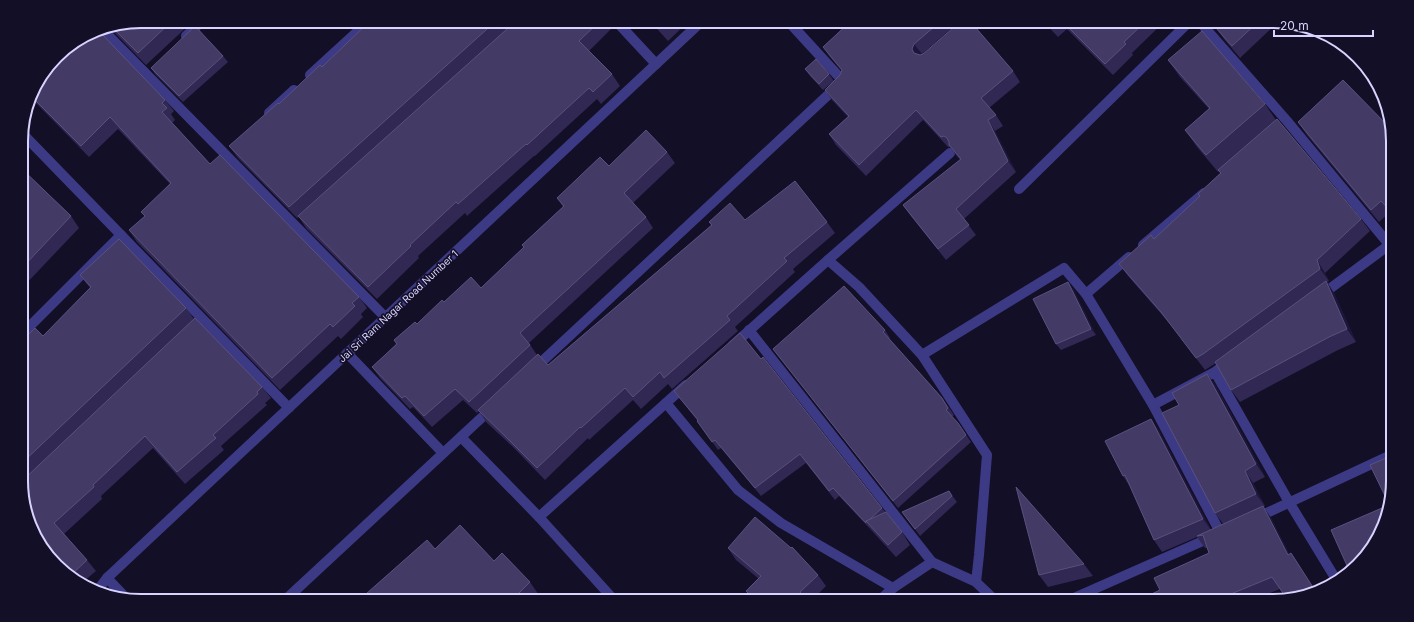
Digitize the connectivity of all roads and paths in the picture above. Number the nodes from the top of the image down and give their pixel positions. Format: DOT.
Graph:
graph roads {
  1 [pos="195,28"];
  2 [pos="361,28"];
  3 [pos="623,28"];
  4 [pos="695,28"];
  5 [pos="794,28"];
  6 [pos="1183,28"];
  7 [pos="1205,28"];
  8 [pos="107,34"];
  9 [pos="180,42"];
  10 [pos="656,64"];
  11 [pos="260,122"];
  12 [pos="28,139"];
  13 [pos="950,153"];
  14 [pos="1210,187"];
  15 [pos="1019,189"];
  16 [pos="121,235"];
  17 [pos="1386,241"];
  18 [pos="1386,250"];
  19 [pos="828,260"];
  20 [pos="1086,294"];
  21 [pos="1312,301"];
  22 [pos="386,318"];
  23 [pos="28,328"];
  24 [pos="750,330"];
  25 [pos="726,351"];
  26 [pos="347,353"];
  27 [pos="922,354"];
  28 [pos="1234,358"];
  29 [pos="530,372"];
  30 [pos="1215,372"];
  31 [pos="696,377"];
  32 [pos="502,399"];
  33 [pos="666,403"];
  34 [pos="1153,405"];
  35 [pos="289,408"];
  36 [pos="461,437"];
  37 [pos="443,453"];
  38 [pos="1386,457"];
  39 [pos="1289,502"];
  40 [pos="539,517"];
  41 [pos="1248,521"];
  42 [pos="932,562"];
  43 [pos="1334,576"];
  44 [pos="108,578"];
  45 [pos="976,582"];
  46 [pos="101,586"];
  47 [pos="893,588"];
  48 [pos="121,592"];
  49 [pos="292,594"];
  50 [pos="609,594"];
  51 [pos="887,594"];
  52 [pos="989,594"];
  53 [pos="1084,594"];
  1 -- 9 [label="street"];
  2 -- 11 [label="street"];
  3 -- 10 [label="street"];
  4 -- 10 [label="street, Jai Sri Ram Nagar Road Number 1"];
  5 -- 29 [label="street"];
  6 -- 15 [label="street"];
  7 -- 17 [label="street"];
  8 -- 22 [label="street"];
  10 -- 22 [label="street, Jai Sri Ram Nagar Road Number 1"];
  12 -- 16 [label="street"];
  13 -- 19 [label="street"];
  14 -- 20 [label="street"];
  16 -- 23 [label="street"];
  16 -- 35 [label="street"];
  18 -- 21 [label="street"];
  19 -- 24 [label="street"];
  19 -- 27 [label="street"];
  20 -- 27 [label="street"];
  20 -- 34 [label="street"];
  22 -- 26 [label="street, Jai Sri Ram Nagar Road Number 1"];
  24 -- 25 [label="street"];
  24 -- 42 [label="street"];
  26 -- 35 [label="street, Jai Sri Ram Nagar Road Number 1"];
  26 -- 37 [label="street"];
  27 -- 45 [label="street"];
  28 -- 30 [label="street"];
  30 -- 34 [label="street"];
  30 -- 39 [label="street"];
  31 -- 33 [label="street"];
  32 -- 36 [label="street"];
  33 -- 40 [label="street"];
  33 -- 47 [label="street"];
  34 -- 53 [label="street"];
  35 -- 44 [label="street, Jai Sri Ram Nagar Road Number 1"];
  36 -- 37 [label="street"];
  36 -- 40 [label="street"];
  37 -- 49 [label="street"];
  38 -- 39 [label="street"];
  39 -- 41 [label="street"];
  39 -- 43 [label="street"];
  40 -- 50 [label="street"];
  42 -- 45 [label="street"];
  42 -- 47 [label="street"];
  44 -- 46 [label="street, Jai Sri Ram Nagar Road Number 1"];
  44 -- 48 [label="street"];
  45 -- 52 [label="street"];
  47 -- 51 [label="street"];
}
